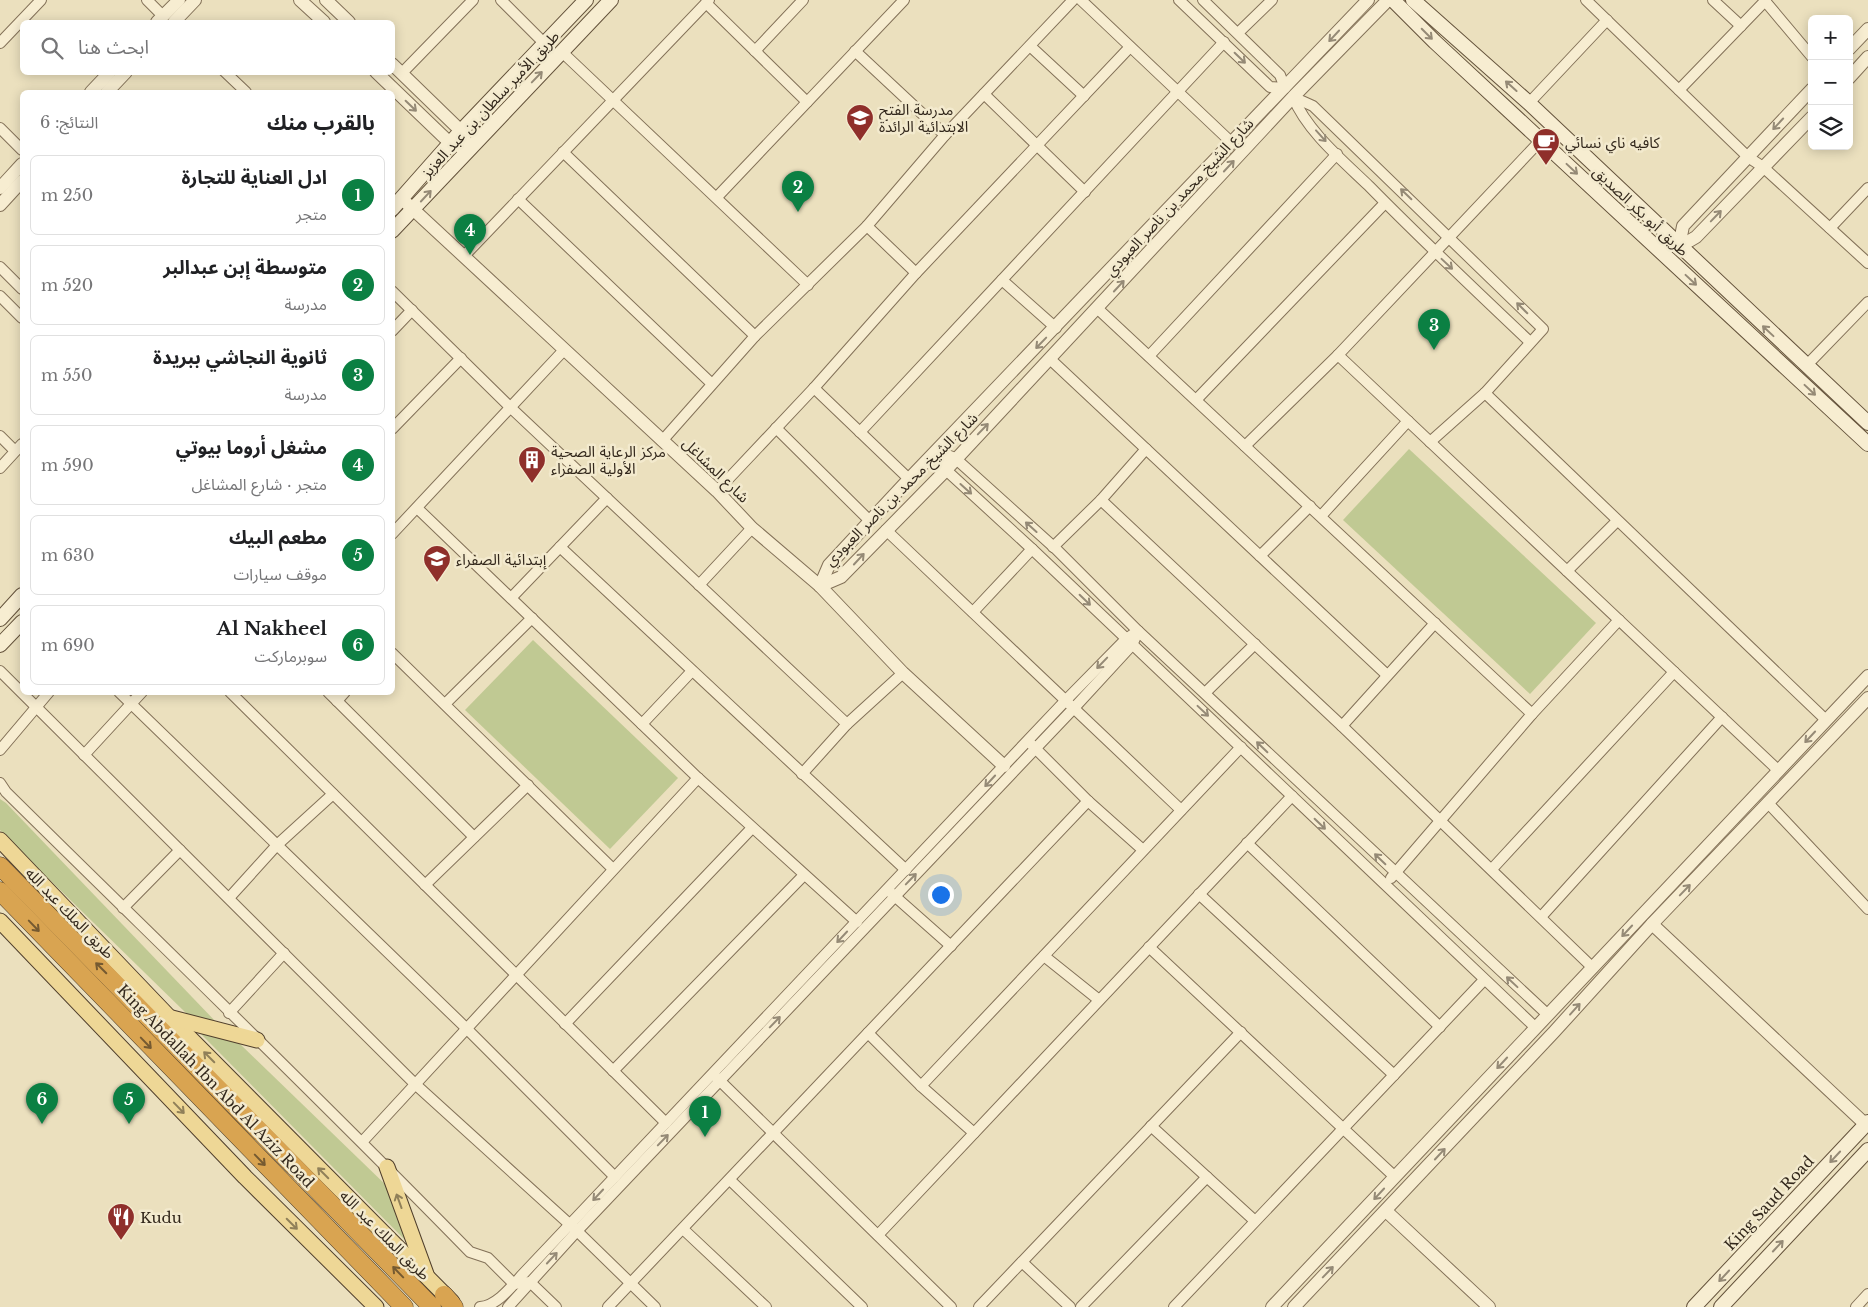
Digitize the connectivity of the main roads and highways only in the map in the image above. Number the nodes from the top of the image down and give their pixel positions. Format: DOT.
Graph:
graph roads {
  1 [pos="586,0"];
  2 [pos="611,0"];
  3 [pos="1393,0"];
  4 [pos="1413,0"];
  5 [pos="397,204"];
  6 [pos="395,228"];
  7 [pos="1868,424"];
  8 [pos="1868,444"];
  9 [pos="20,597"];
  10 [pos="0,619"];
  11 [pos="20,624"];
  12 [pos="0,646"];
  13 [pos="0,840"];
  14 [pos="0,866"];
  15 [pos="0,891"];
  16 [pos="0,921"];
  17 [pos="170,1018"];
  18 [pos="257,1040"];
  19 [pos="1867,1123"];
  20 [pos="1868,1150"];
  21 [pos="387,1167"];
  22 [pos="428,1280"];
  23 [pos="447,1304"];
  24 [pos="1726,1305"];
  25 [pos="376,1307"];
  26 [pos="404,1307"];
  27 [pos="1694,1307"];
  1 -- 5 [label="main road, طريق الأمير سلطان بن عبد العزيز"];
  6 -- 2 [label="main road, طريق الأمير سلطان بن عبد العزيز, one-way"];
  3 -- 8 [label="main road, طريق أبو بكر الصديق, one-way"];
  7 -- 4 [label="main road, طريق أبو بكر الصديق, one-way"];
  9 -- 10 [label="main road"];
  11 -- 12 [label="main road"];
  13 -- 17 [label="main road, طريق الملك عبد الله"];
  23 -- 14 [label="highway, King Abdallah Ibn Abd Al Aziz Road, one-way"];
  15 -- 26 [label="highway, King Abdallah Ibn Abd Al Aziz Road, one-way"];
  16 -- 25 [label="main road, one-way"];
  17 -- 18 [label="main road"];
  22 -- 17 [label="main road, طريق الملك عبد الله, one-way"];
  19 -- 27 [label="main road, King Saud Road, one-way"];
  24 -- 20 [label="main road, one-way"];
  22 -- 21 [label="main road, one-way"];
  22 -- 23 [label="main road, طريق الملك عبد الله"];
}
